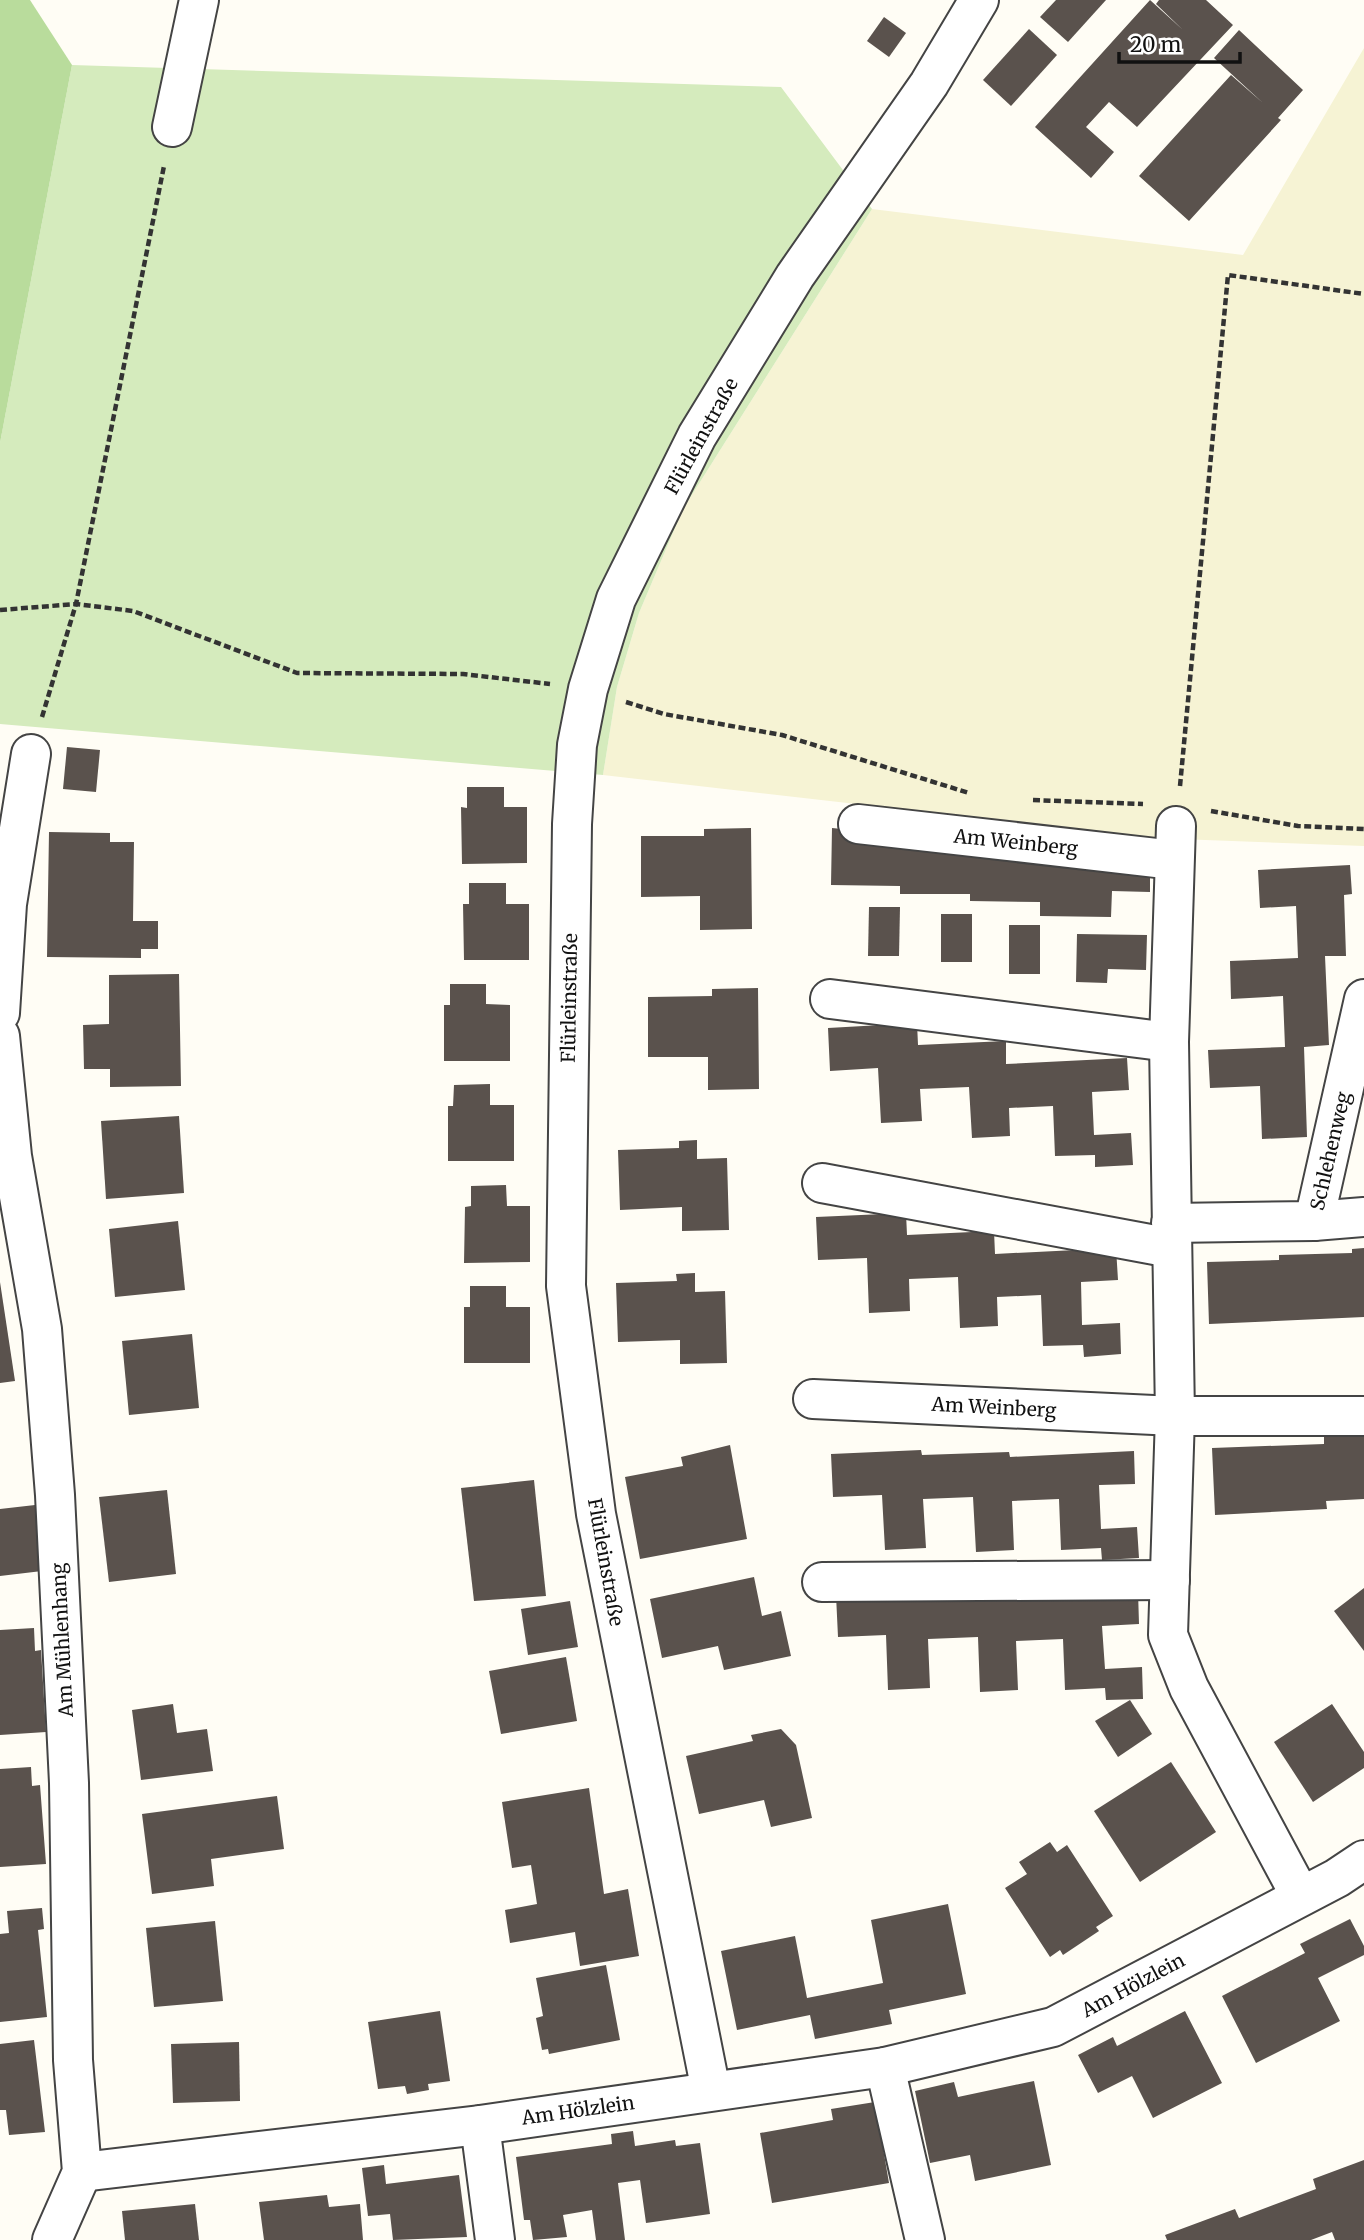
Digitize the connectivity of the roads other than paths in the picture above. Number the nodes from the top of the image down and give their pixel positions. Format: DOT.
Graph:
graph roads {
  1 [pos="199,0"];
  2 [pos="979,0"];
  3 [pos="172,127"];
  4 [pos="31,754"];
  5 [pos="858,824"];
  6 [pos="830,999"];
  7 [pos="1364,999"];
  8 [pos="0,1013"];
  9 [pos="0,1036"];
  10 [pos="1169,1042"];
  11 [pos="822,1183"];
  12 [pos="1364,1217"];
  13 [pos="1314,1221"];
  14 [pos="1171,1235"];
  15 [pos="813,1399"];
  16 [pos="1175,1416"];
  17 [pos="1364,1416"];
  18 [pos="1170,1580"];
  19 [pos="822,1582"];
  20 [pos="1364,1860"];
  21 [pos="1300,1895"];
  22 [pos="885,2067"];
  23 [pos="711,2091"];
  24 [pos="480,2125"];
  25 [pos="82,2172"];
  26 [pos="52,2240"];
  27 [pos="495,2240"];
  28 [pos="925,2240"];
  1 -- 3 [label="street"];
  2 -- 23 [label="street, Flürleinstraße"];
  4 -- 8 [label="street"];
  5 -- 10 [label="street, Am Weinberg"];
  6 -- 10 [label="street"];
  7 -- 13 [label="street, Schlehenweg"];
  9 -- 25 [label="street, Am Mühlenhang"];
  10 -- 14 [label="street"];
  11 -- 14 [label="street"];
  12 -- 13 [label="street, Schlehenweg"];
  13 -- 14 [label="street, Schlehenweg"];
  14 -- 16 [label="street"];
  15 -- 16 [label="street, Am Weinberg"];
  16 -- 17 [label="street, Am Weinberg"];
  16 -- 18 [label="street"];
  18 -- 19 [label="street"];
  18 -- 21 [label="street"];
  20 -- 21 [label="street, Am Hölzlein"];
  21 -- 22 [label="street, Am Hölzlein"];
  22 -- 23 [label="street, Am Hölzlein"];
  22 -- 28 [label="street"];
  23 -- 24 [label="street, Am Hölzlein"];
  24 -- 25 [label="street, Am Hölzlein"];
  24 -- 27 [label="street"];
  25 -- 26 [label="street, Am Mühlenhang"];
}
